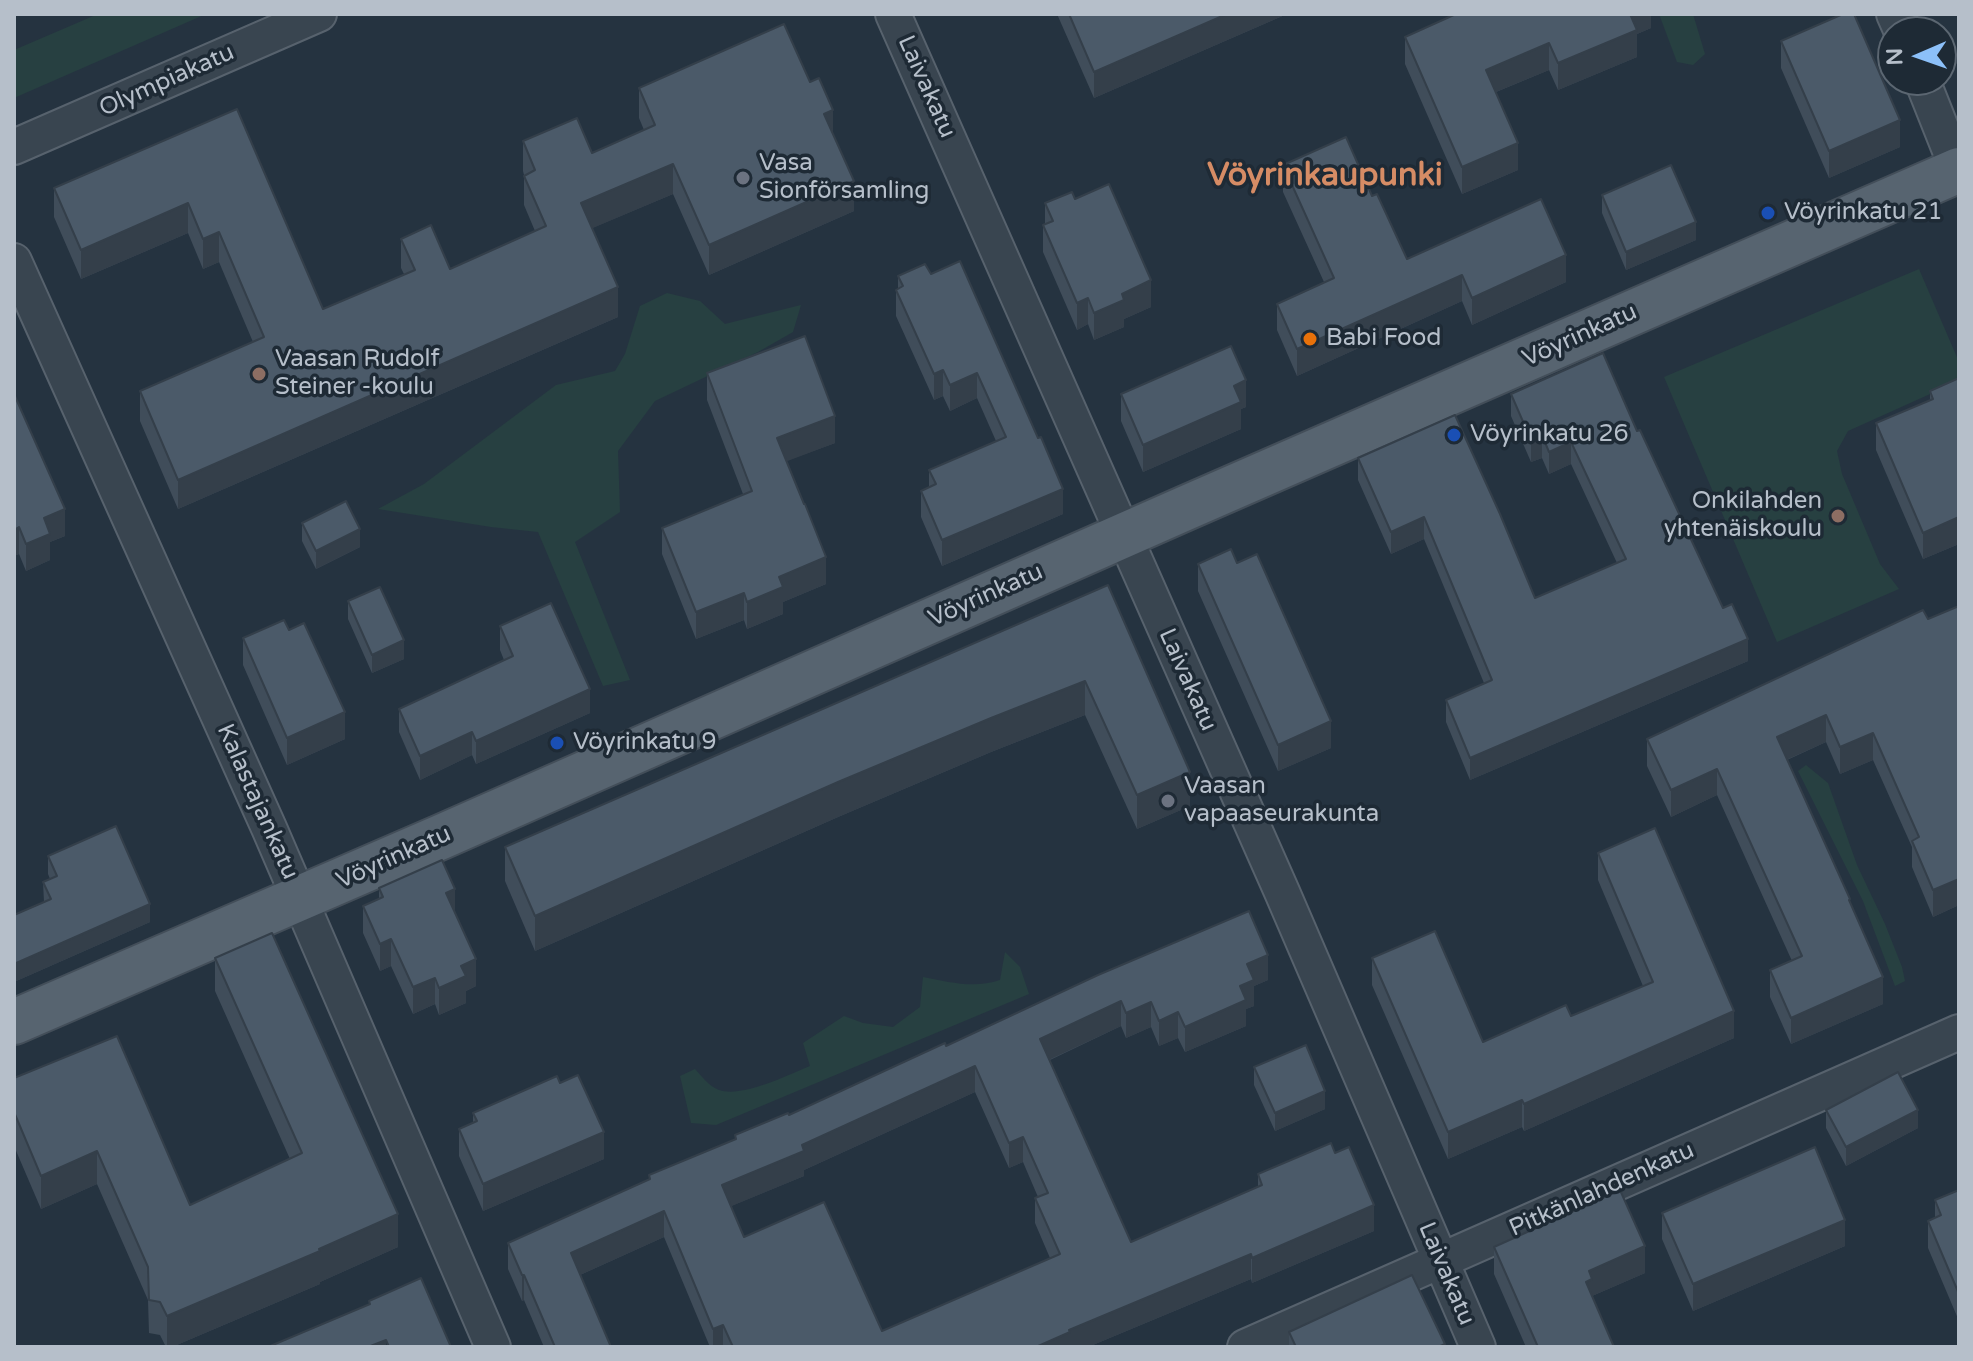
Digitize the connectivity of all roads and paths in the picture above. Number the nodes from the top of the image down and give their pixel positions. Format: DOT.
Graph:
graph roads {
  1 [pos="319,14"];
  2 [pos="893,14"];
  3 [pos="1929,96"];
  4 [pos="14,147"];
  5 [pos="1959,171"];
  6 [pos="14,261"];
  7 [pos="1123,536"];
  8 [pos="299,899"];
  9 [pos="14,1022"];
  10 [pos="1959,1032"];
  11 [pos="1441,1262"];
  12 [pos="493,1347"];
  13 [pos="1245,1347"];
  14 [pos="1478,1347"];
  1 -- 4 [label="street, Olympiakatu"];
  2 -- 7 [label="street, Laivakatu"];
  3 -- 5 [label="street"];
  5 -- 7 [label="main road, Vöyrinkatu"];
  6 -- 8 [label="street, Kalastajankatu"];
  7 -- 8 [label="main road, Vöyrinkatu"];
  7 -- 11 [label="street, Laivakatu"];
  8 -- 9 [label="main road, Vöyrinkatu"];
  8 -- 12 [label="street, Kalastajankatu"];
  10 -- 11 [label="street, Pitkänlahdenkatu"];
  11 -- 13 [label="street, Pitkänlahdenkatu"];
  11 -- 14 [label="street, Laivakatu"];
}
